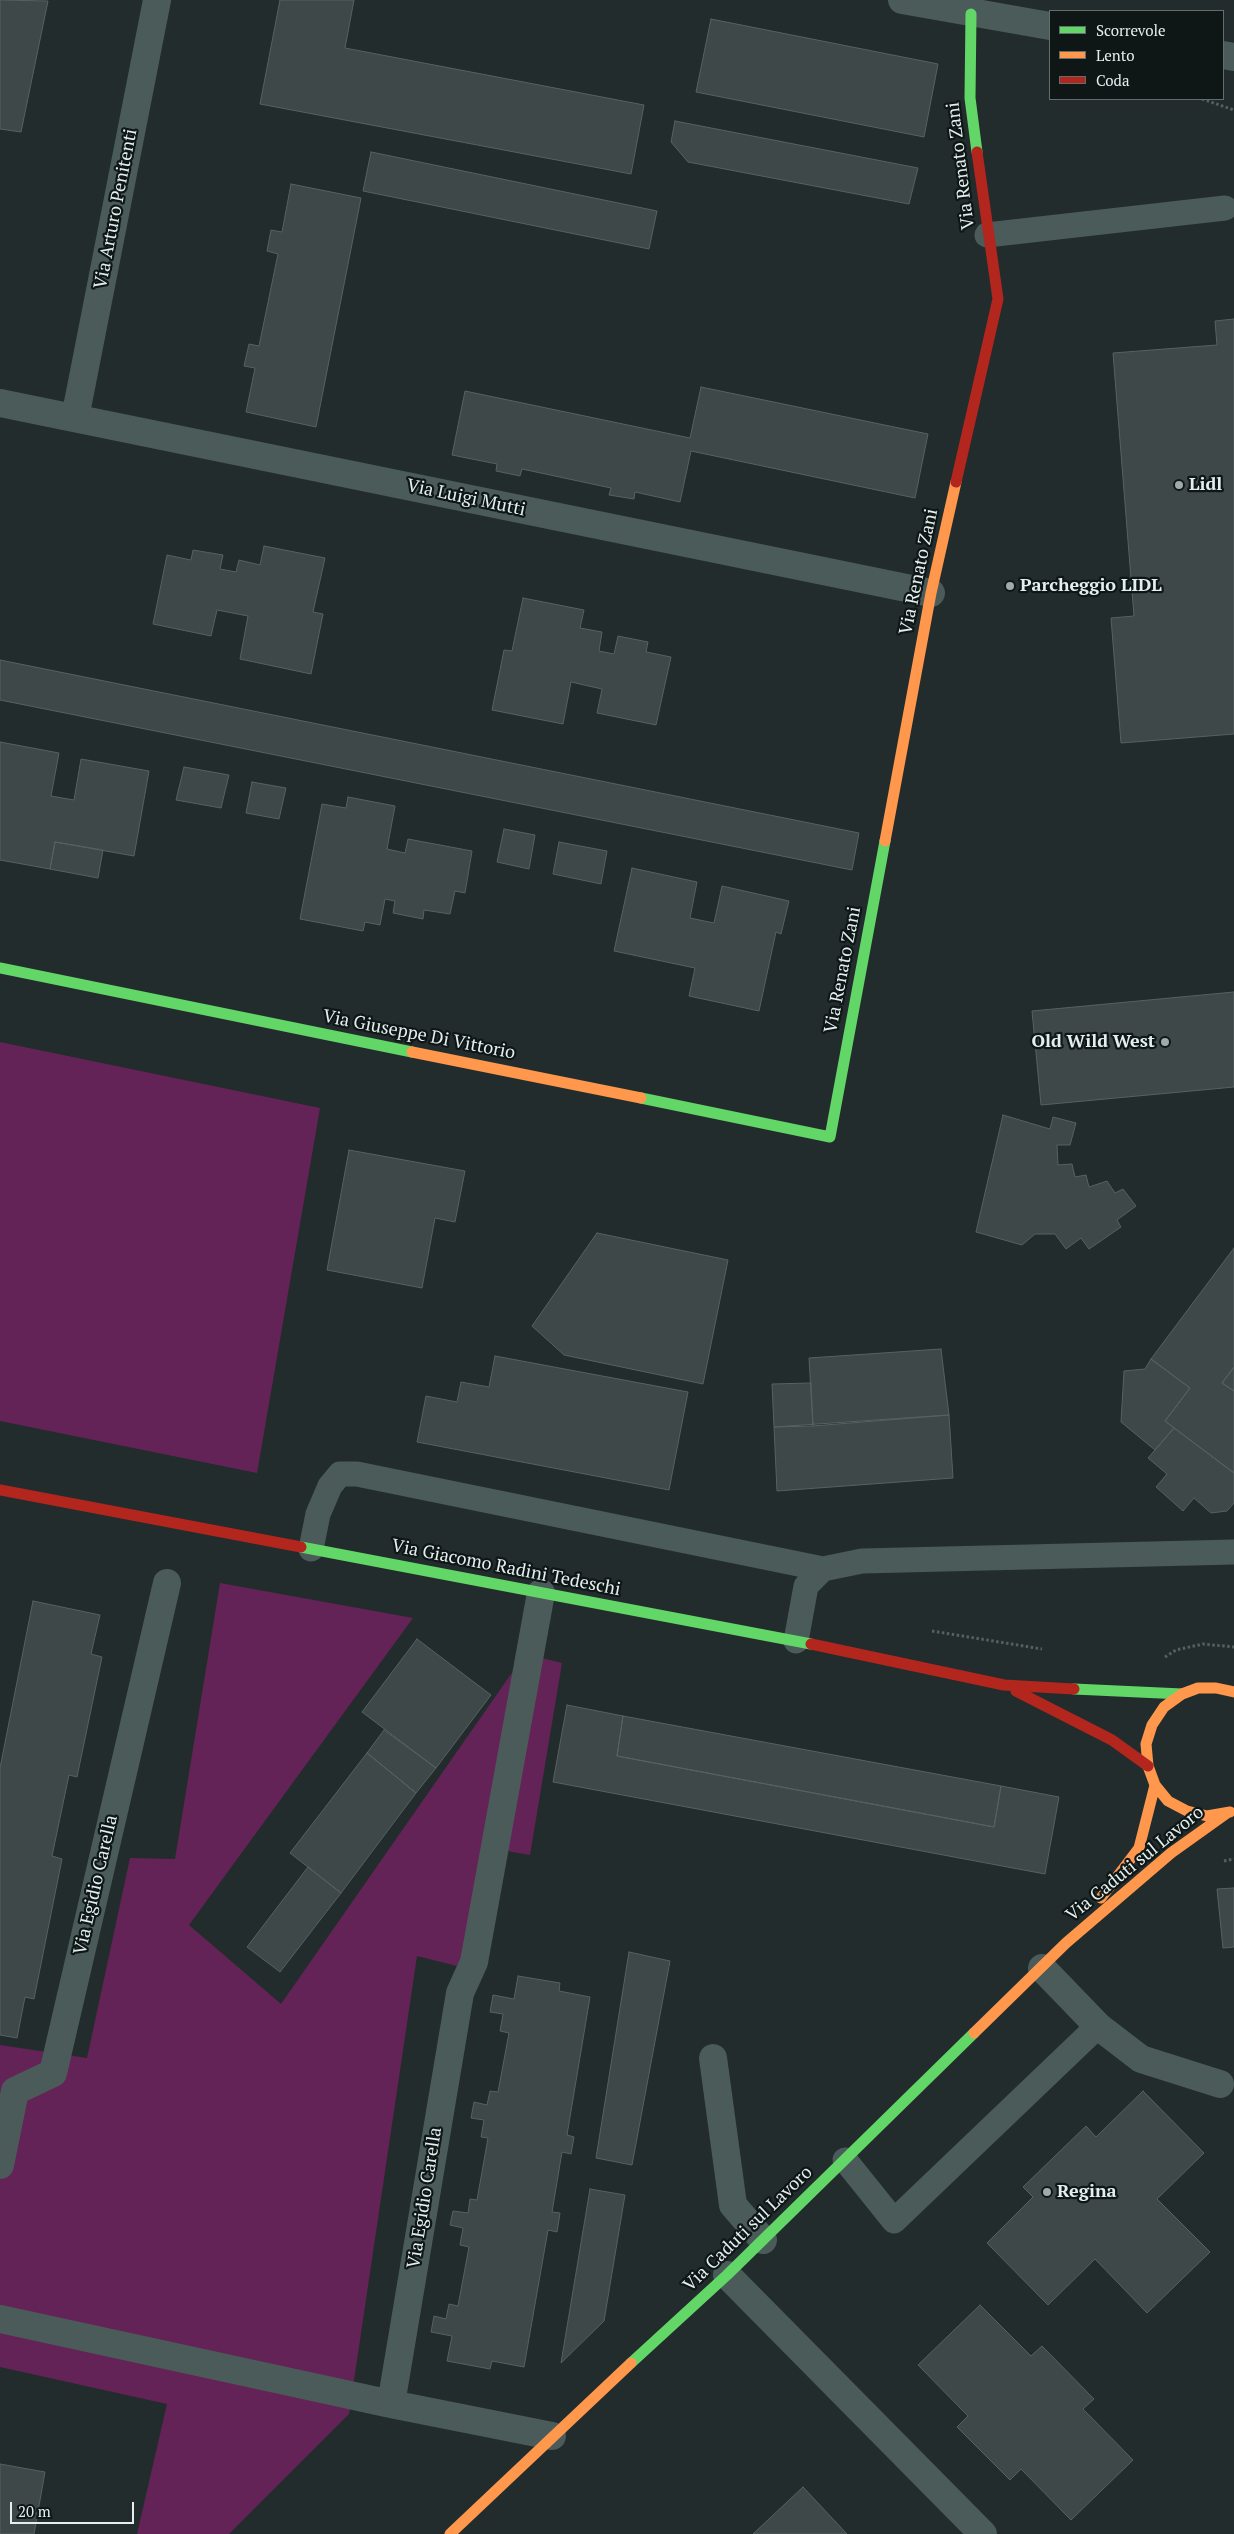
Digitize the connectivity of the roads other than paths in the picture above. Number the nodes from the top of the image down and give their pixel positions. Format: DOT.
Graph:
graph roads {
  1 [pos="157,0"];
  2 [pos="902,0"];
  3 [pos="971,14"];
  4 [pos="1049,26"];
  5 [pos="1225,208"];
  6 [pos="987,235"];
  7 [pos="0,403"];
  8 [pos="75,418"];
  9 [pos="931,593"];
  10 [pos="0,968"];
  11 [pos="830,1137"];
  12 [pos="0,1490"];
  13 [pos="311,1549"];
  14 [pos="1234,1552"];
  15 [pos="822,1569"];
  16 [pos="167,1583"];
  17 [pos="541,1593"];
  18 [pos="796,1641"];
  19 [pos="1004,1685"];
  20 [pos="1234,1692"];
  21 [pos="1182,1694"];
  22 [pos="1148,1766"];
  23 [pos="1155,1785"];
  24 [pos="1230,1812"];
  25 [pos="1066,1943"];
  26 [pos="1042,1968"];
  27 [pos="1098,2026"];
  28 [pos="713,2058"];
  29 [pos="1220,2084"];
  30 [pos="8,2089"];
  31 [pos="845,2160"];
  32 [pos="0,2165"];
  33 [pos="763,2240"];
  34 [pos="727,2275"];
  35 [pos="0,2319"];
  36 [pos="391,2404"];
  37 [pos="552,2436"];
  38 [pos="450,2534"];
  39 [pos="984,2534"];
  1 -- 8 [label="street, Via Arturo Penitenti"];
  2 -- 3 [label="street"];
  3 -- 4 [label="street"];
  3 -- 6 [label="main road, Via Renato Zani"];
  5 -- 6 [label="lane"];
  6 -- 9 [label="main road, Via Renato Zani"];
  7 -- 8 [label="street, Via Luigi Mutti"];
  8 -- 9 [label="street, Via Luigi Mutti"];
  9 -- 11 [label="main road, Via Renato Zani"];
  10 -- 11 [label="main road, Via Giuseppe Di Vittorio"];
  12 -- 13 [label="main road, Via Giacomo Radini Tedeschi"];
  13 -- 15 [label="lane"];
  13 -- 17 [label="main road, Via Giacomo Radini Tedeschi"];
  14 -- 15 [label="lane"];
  15 -- 18 [label="lane"];
  16 -- 30 [label="street, Via Egidio Carella"];
  17 -- 18 [label="main road, Via Giacomo Radini Tedeschi"];
  17 -- 36 [label="street, Via Egidio Carella"];
  18 -- 19 [label="main road, Via Giacomo Radini Tedeschi"];
  19 -- 21 [label="main road, Via Giacomo Radini Tedeschi"];
  19 -- 22 [label="main road, Via Giacomo Radini Tedeschi"];
  20 -- 21 [label="main road"];
  21 -- 22 [label="main road"];
  22 -- 23 [label="main road"];
  23 -- 24 [label="main road"];
  23 -- 25 [label="main road, Via Caduti sul Lavoro"];
  24 -- 25 [label="main road, Via Caduti sul Lavoro"];
  25 -- 26 [label="main road, Via Caduti sul Lavoro"];
  26 -- 27 [label="street"];
  26 -- 31 [label="main road, Via Caduti sul Lavoro"];
  27 -- 29 [label="street"];
  27 -- 31 [label="lane"];
  28 -- 33 [label="street"];
  30 -- 32 [label="street, Via Egidio Carella"];
  31 -- 33 [label="main road, Via Caduti sul Lavoro"];
  33 -- 34 [label="main road, Via Caduti sul Lavoro"];
  34 -- 37 [label="main road, Via Caduti sul Lavoro"];
  34 -- 39 [label="street"];
  35 -- 36 [label="street"];
  36 -- 37 [label="street"];
  37 -- 38 [label="main road, Via Caduti sul Lavoro"];
}
